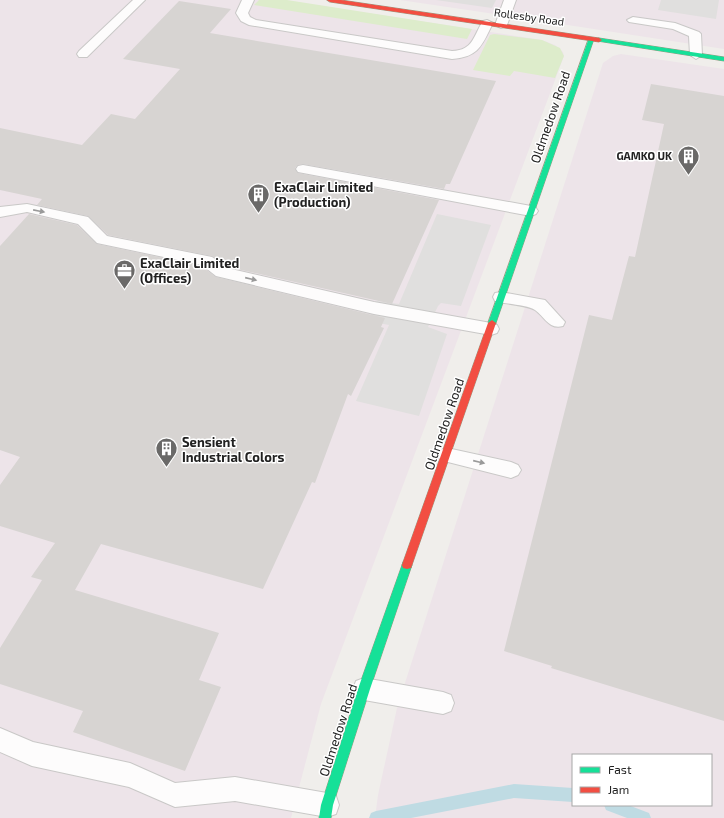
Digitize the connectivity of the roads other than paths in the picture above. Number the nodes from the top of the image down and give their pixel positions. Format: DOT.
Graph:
graph roads {
  1 [pos="139,0"];
  2 [pos="248,0"];
  3 [pos="330,0"];
  4 [pos="510,0"];
  5 [pos="367,3"];
  6 [pos="633,20"];
  7 [pos="487,23"];
  8 [pos="500,25"];
  9 [pos="591,39"];
  10 [pos="83,54"];
  11 [pos="696,55"];
  12 [pos="724,59"];
  13 [pos="303,168"];
  14 [pos="531,211"];
  15 [pos="0,212"];
  16 [pos="501,297"];
  17 [pos="558,322"];
  18 [pos="491,329"];
  19 [pos="447,455"];
  20 [pos="511,470"];
  21 [pos="364,689"];
  22 [pos="443,703"];
  23 [pos="0,740"];
  24 [pos="326,812"];
  1 -- 10 [label="lane"];
  2 -- 7 [label="lane"];
  3 -- 5 [label="street, Rollesby Road"];
  4 -- 8 [label="lane"];
  5 -- 7 [label="street, Rollesby Road"];
  6 -- 11 [label="lane"];
  7 -- 8 [label="street, Rollesby Road"];
  8 -- 9 [label="street, Rollesby Road"];
  9 -- 11 [label="street, Rollesby Road"];
  9 -- 14 [label="street, Oldmedow Road"];
  11 -- 12 [label="street, Rollesby Road"];
  13 -- 14 [label="lane"];
  14 -- 16 [label="street, Oldmedow Road"];
  15 -- 18 [label="lane, one-way"];
  16 -- 17 [label="lane"];
  16 -- 18 [label="street, Oldmedow Road"];
  18 -- 19 [label="street, Oldmedow Road"];
  19 -- 20 [label="lane, one-way"];
  19 -- 21 [label="street, Oldmedow Road"];
  21 -- 22 [label="lane"];
  21 -- 24 [label="street, Oldmedow Road"];
  23 -- 24 [label="lane"];
}
